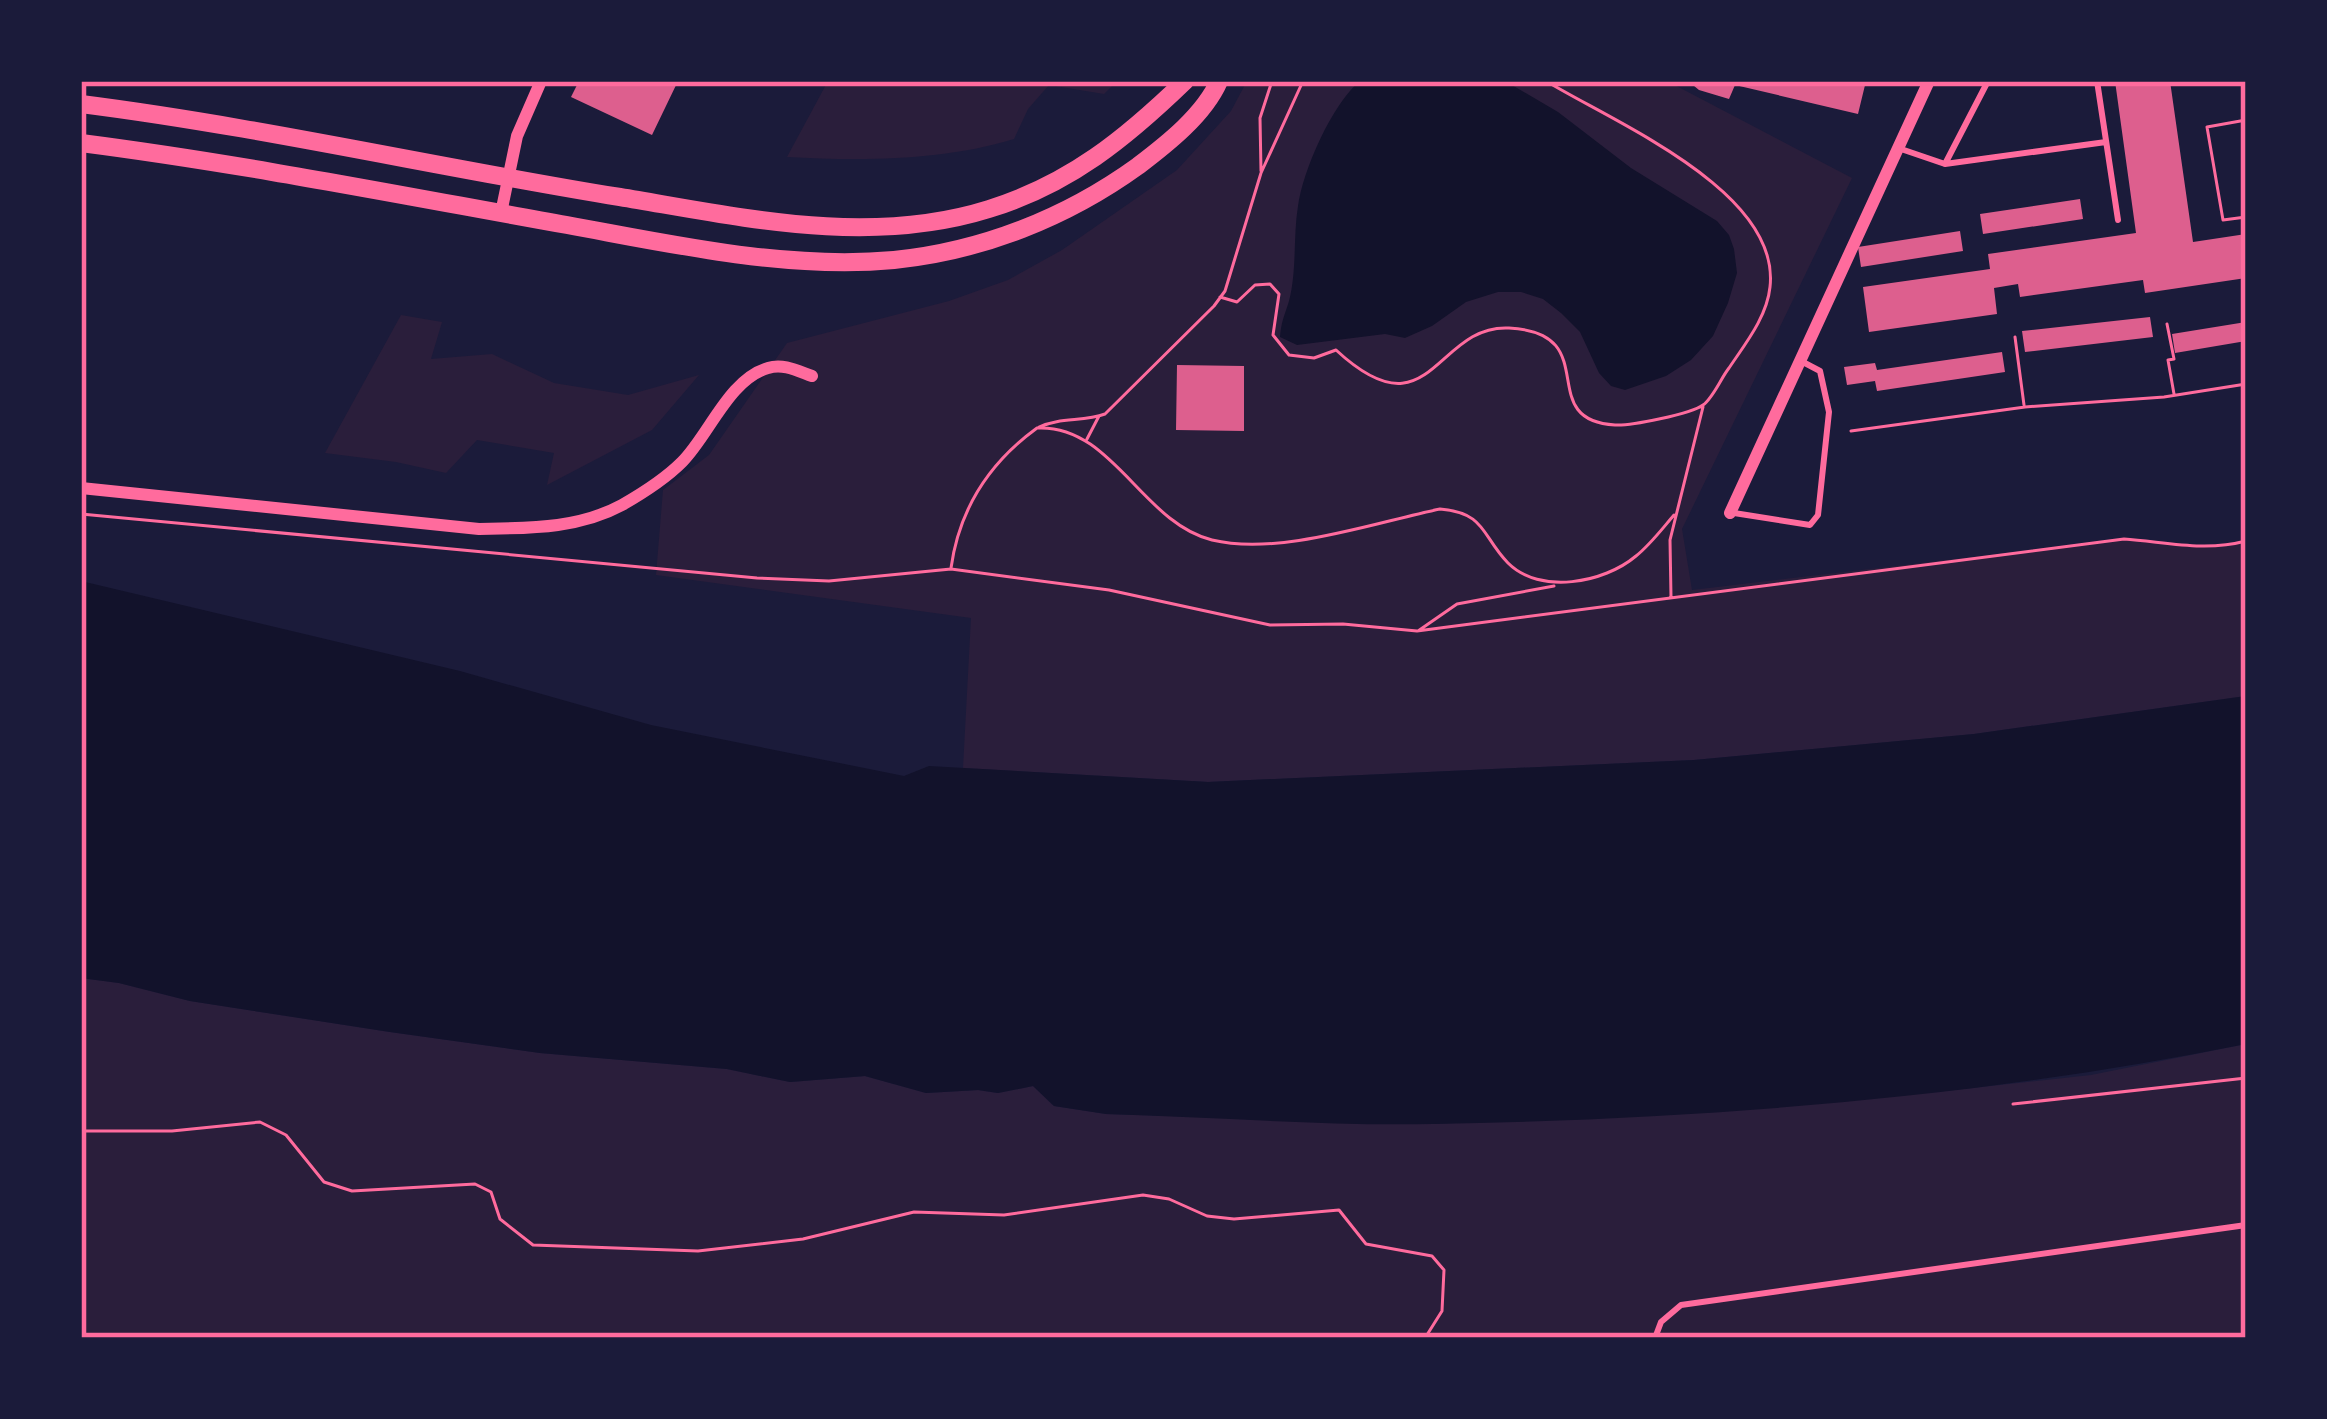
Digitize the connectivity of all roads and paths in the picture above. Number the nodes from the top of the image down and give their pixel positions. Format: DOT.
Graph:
graph roads {
  1 [pos="541,81"];
  2 [pos="1185,81"];
  3 [pos="1219,81"];
  4 [pos="1273,81"];
  5 [pos="1303,81"];
  6 [pos="1546,81"];
  7 [pos="1929,81"];
  8 [pos="1988,81"];
  9 [pos="2097,81"];
  10 [pos="81,104"];
  11 [pos="2246,120"];
  12 [pos="81,142"];
  13 [pos="2106,142"];
  14 [pos="1898,148"];
  15 [pos="1946,164"];
  16 [pos="1261,172"];
  17 [pos="506,178"];
  18 [pos="501,213"];
  19 [pos="2246,217"];
  20 [pos="2118,220"];
  21 [pos="1220,297"];
  22 [pos="2168,324"];
  23 [pos="2015,337"];
  24 [pos="1801,361"];
  25 [pos="812,376"];
  26 [pos="2246,384"];
  27 [pos="2174,395"];
  28 [pos="1703,406"];
  29 [pos="2025,407"];
  30 [pos="1100,416"];
  31 [pos="1037,428"];
  32 [pos="1851,431"];
  33 [pos="1086,441"];
  34 [pos="81,488"];
  35 [pos="1730,513"];
  36 [pos="81,514"];
  37 [pos="1674,515"];
  38 [pos="2246,541"];
  39 [pos="951,569"];
  40 [pos="1562,584"];
  41 [pos="1671,598"];
  42 [pos="1417,632"];
  43 [pos="2246,1078"];
  44 [pos="2013,1104"];
  45 [pos="81,1132"];
  46 [pos="2246,1225"];
  47 [pos="1425,1338"];
  48 [pos="1655,1338"];
  1 -- 17 [label="street"];
  2 -- 17 [label="main road"];
  3 -- 18 [label="main road"];
  4 -- 16 [label="path"];
  5 -- 16 [label="path"];
  6 -- 28 [label="path"];
  7 -- 14 [label="street"];
  8 -- 15 [label="lane"];
  9 -- 13 [label="lane"];
  10 -- 17 [label="main road"];
  11 -- 19 [label="path"];
  12 -- 18 [label="main road"];
  13 -- 15 [label="lane"];
  13 -- 20 [label="lane"];
  14 -- 15 [label="lane"];
  14 -- 24 [label="street"];
  16 -- 21 [label="path"];
  17 -- 18 [label="street"];
  21 -- 28 [label="path"];
  21 -- 30 [label="path"];
  22 -- 27 [label="path"];
  23 -- 29 [label="path"];
  24 -- 35 [label="street"];
  24 -- 35 [label="lane"];
  25 -- 34 [label="street"];
  26 -- 27 [label="path"];
  27 -- 29 [label="path"];
  28 -- 37 [label="path"];
  29 -- 32 [label="path"];
  30 -- 31 [label="path"];
  30 -- 33 [label="path"];
  31 -- 33 [label="path"];
  31 -- 39 [label="path"];
  33 -- 40 [label="path"];
  36 -- 39 [label="path"];
  37 -- 40 [label="path"];
  37 -- 41 [label="path"];
  38 -- 41 [label="path"];
  39 -- 42 [label="path"];
  40 -- 42 [label="path"];
  41 -- 42 [label="path"];
  43 -- 44 [label="path"];
  45 -- 47 [label="path"];
  46 -- 48 [label="lane"];
}
